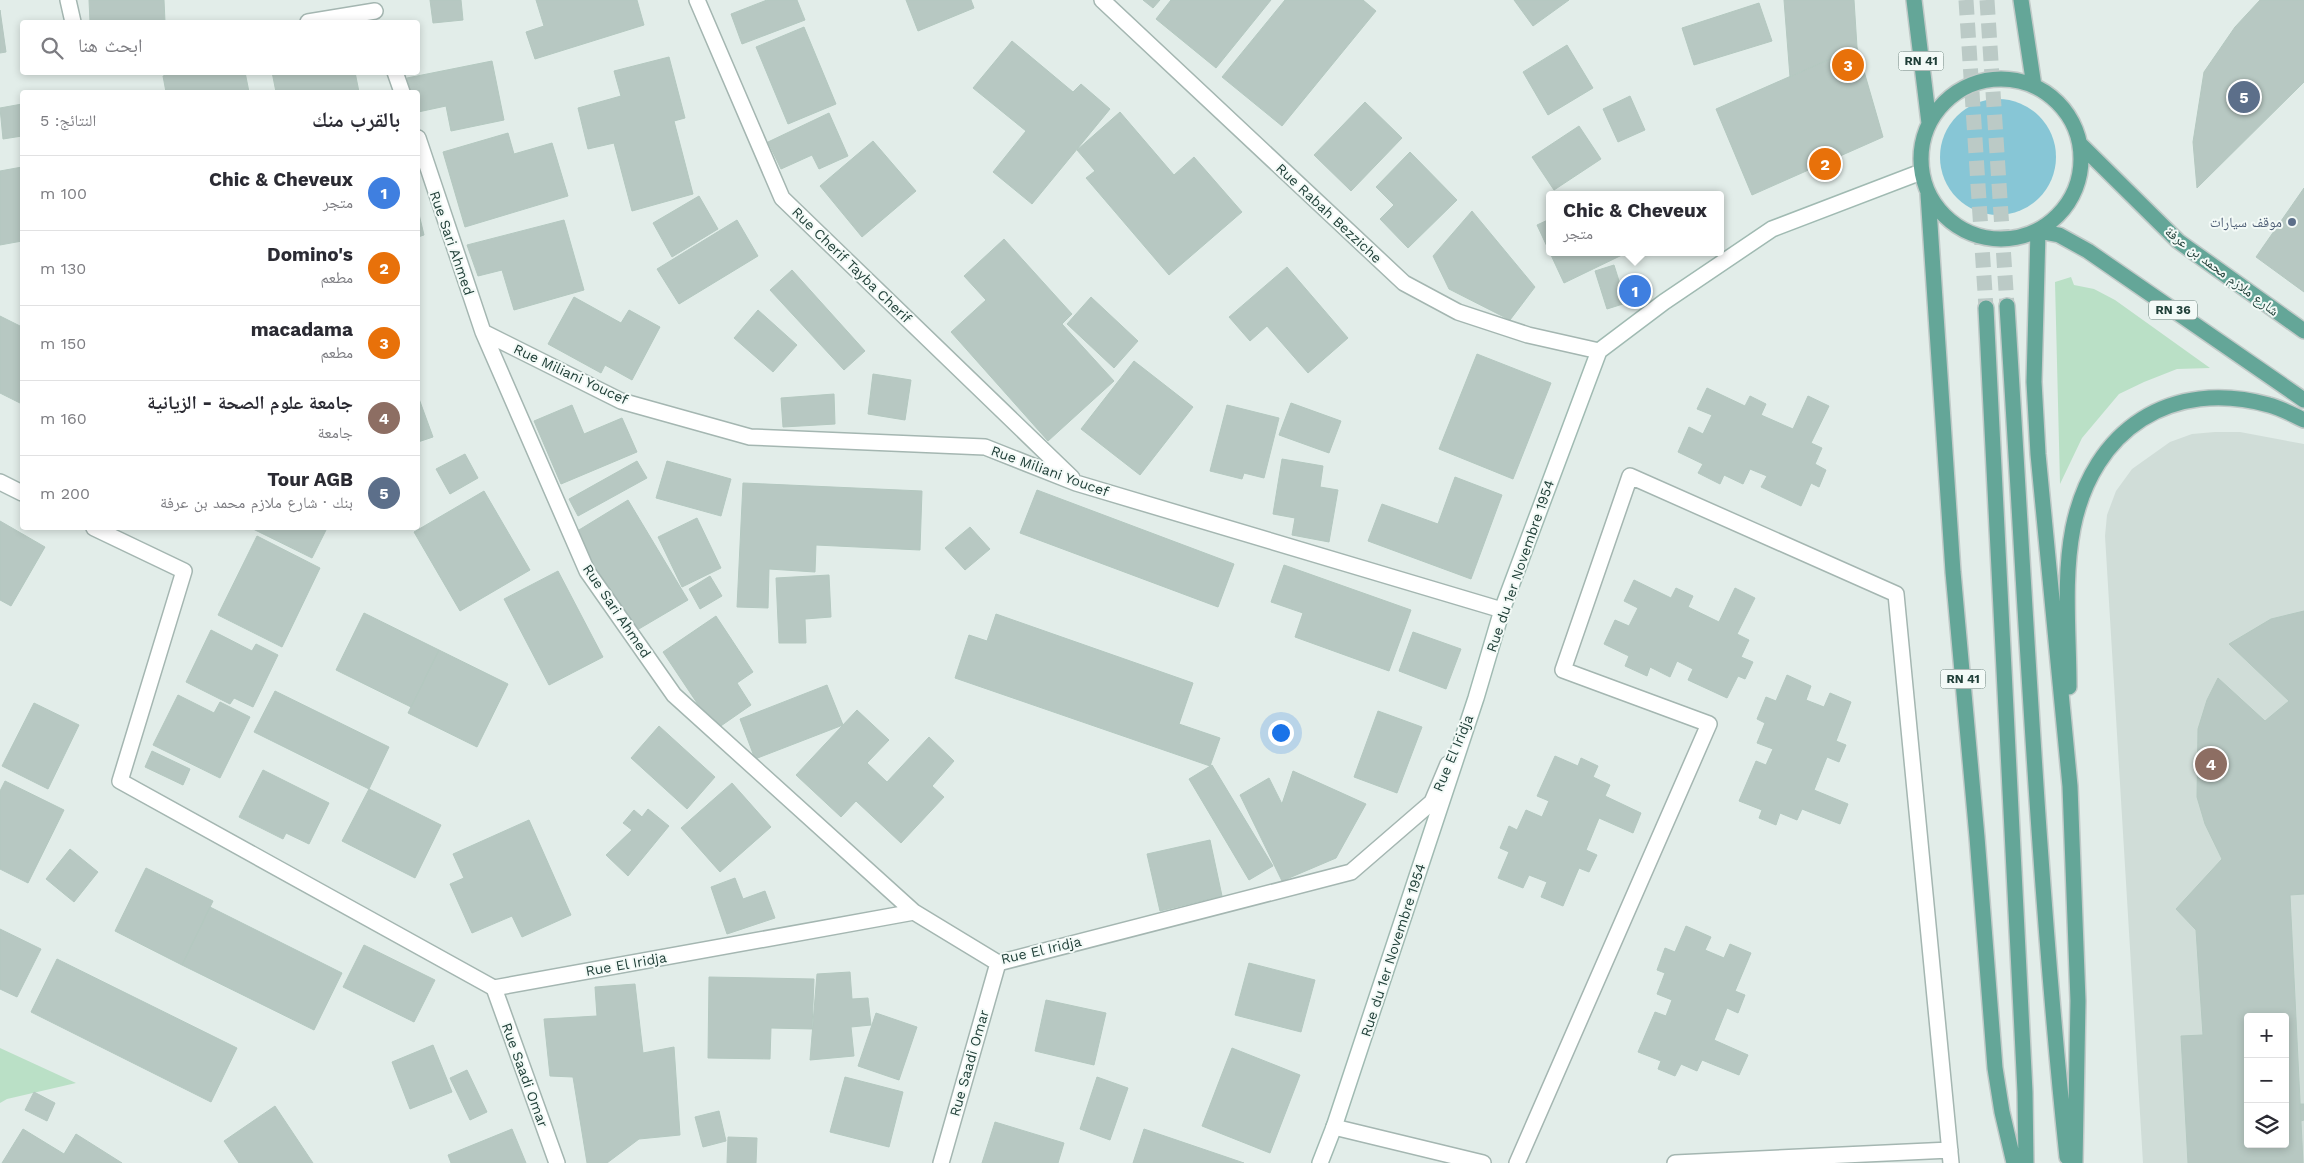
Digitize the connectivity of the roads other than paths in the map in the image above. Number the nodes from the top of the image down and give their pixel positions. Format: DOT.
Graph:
graph roads {
  1 [pos="68,0"];
  2 [pos="696,0"];
  3 [pos="1102,0"];
  4 [pos="1914,0"];
  5 [pos="2021,0"];
  6 [pos="375,11"];
  7 [pos="73,20"];
  8 [pos="320,20"];
  9 [pos="396,75"];
  10 [pos="2034,86"];
  11 [pos="401,90"];
  12 [pos="1929,123"];
  13 [pos="420,144"];
  14 [pos="2080,144"];
  15 [pos="1922,172"];
  16 [pos="1928,194"];
  17 [pos="2038,231"];
  18 [pos="2007,306"];
  19 [pos="1986,308"];
  20 [pos="2304,331"];
  21 [pos="483,332"];
  22 [pos="1599,352"];
  23 [pos="2304,400"];
  24 [pos="2304,420"];
  25 [pos="0,482"];
  26 [pos="1076,483"];
  27 [pos="20,492"];
  28 [pos="98,530"];
  29 [pos="1502,610"];
  30 [pos="1476,698"];
  31 [pos="2070,786"];
  32 [pos="914,912"];
  33 [pos="998,963"];
  34 [pos="494,988"];
  35 [pos="1334,1127"];
  36 [pos="1951,1157"];
  37 [pos="557,1163"];
  38 [pos="941,1163"];
  39 [pos="1320,1163"];
  40 [pos="1483,1163"];
  41 [pos="1517,1163"];
  42 [pos="1675,1163"];
  43 [pos="2014,1163"];
  44 [pos="2026,1163"];
  45 [pos="2068,1163"];
  46 [pos="2075,1163"];
  1 -- 7 [label="street"];
  2 -- 26 [label="street, Rue Cherif Tayba Cherif"];
  3 -- 22 [label="street, Rue Rabah Bezziche"];
  4 -- 12 [label="main road, RN 41"];
  5 -- 10 [label="main road"];
  6 -- 8 [label="street"];
  9 -- 11 [label="street"];
  10 -- 12 [label="main road"];
  10 -- 14 [label="main road"];
  12 -- 15 [label="main road"];
  13 -- 21 [label="street, Rue Sari Ahmed"];
  14 -- 17 [label="main road"];
  14 -- 20 [label="main road, شارع ملازم محمد بن عرفة"];
  15 -- 16 [label="main road"];
  15 -- 22 [label="street"];
  16 -- 17 [label="main road"];
  16 -- 43 [label="main road, RN 41"];
  17 -- 23 [label="main road, RN 36"];
  17 -- 31 [label="main road"];
  18 -- 45 [label="main road"];
  19 -- 44 [label="main road, RN 41"];
  21 -- 26 [label="street, Rue Miliani Youcef"];
  21 -- 32 [label="street, Rue Sari Ahmed"];
  22 -- 29 [label="street, Rue du 1er Novembre 1954"];
  24 -- 31 [label="main road"];
  25 -- 27 [label="street"];
  26 -- 29 [label="street, Rue Miliani Youcef"];
  28 -- 34 [label="street"];
  29 -- 30 [label="street, Rue du 1er Novembre 1954"];
  30 -- 33 [label="street, Rue El Iridja"];
  30 -- 35 [label="street, Rue du 1er Novembre 1954"];
  31 -- 46 [label="main road"];
  32 -- 33 [label="street, Rue El Iridja"];
  32 -- 34 [label="street, Rue El Iridja"];
  33 -- 38 [label="street, Rue Saadi Omar"];
  34 -- 37 [label="street, Rue Saadi Omar"];
  35 -- 39 [label="street, Rue du 1er Novembre 1954"];
  35 -- 40 [label="street"];
  36 -- 41 [label="street"];
  36 -- 42 [label="street"];
}
